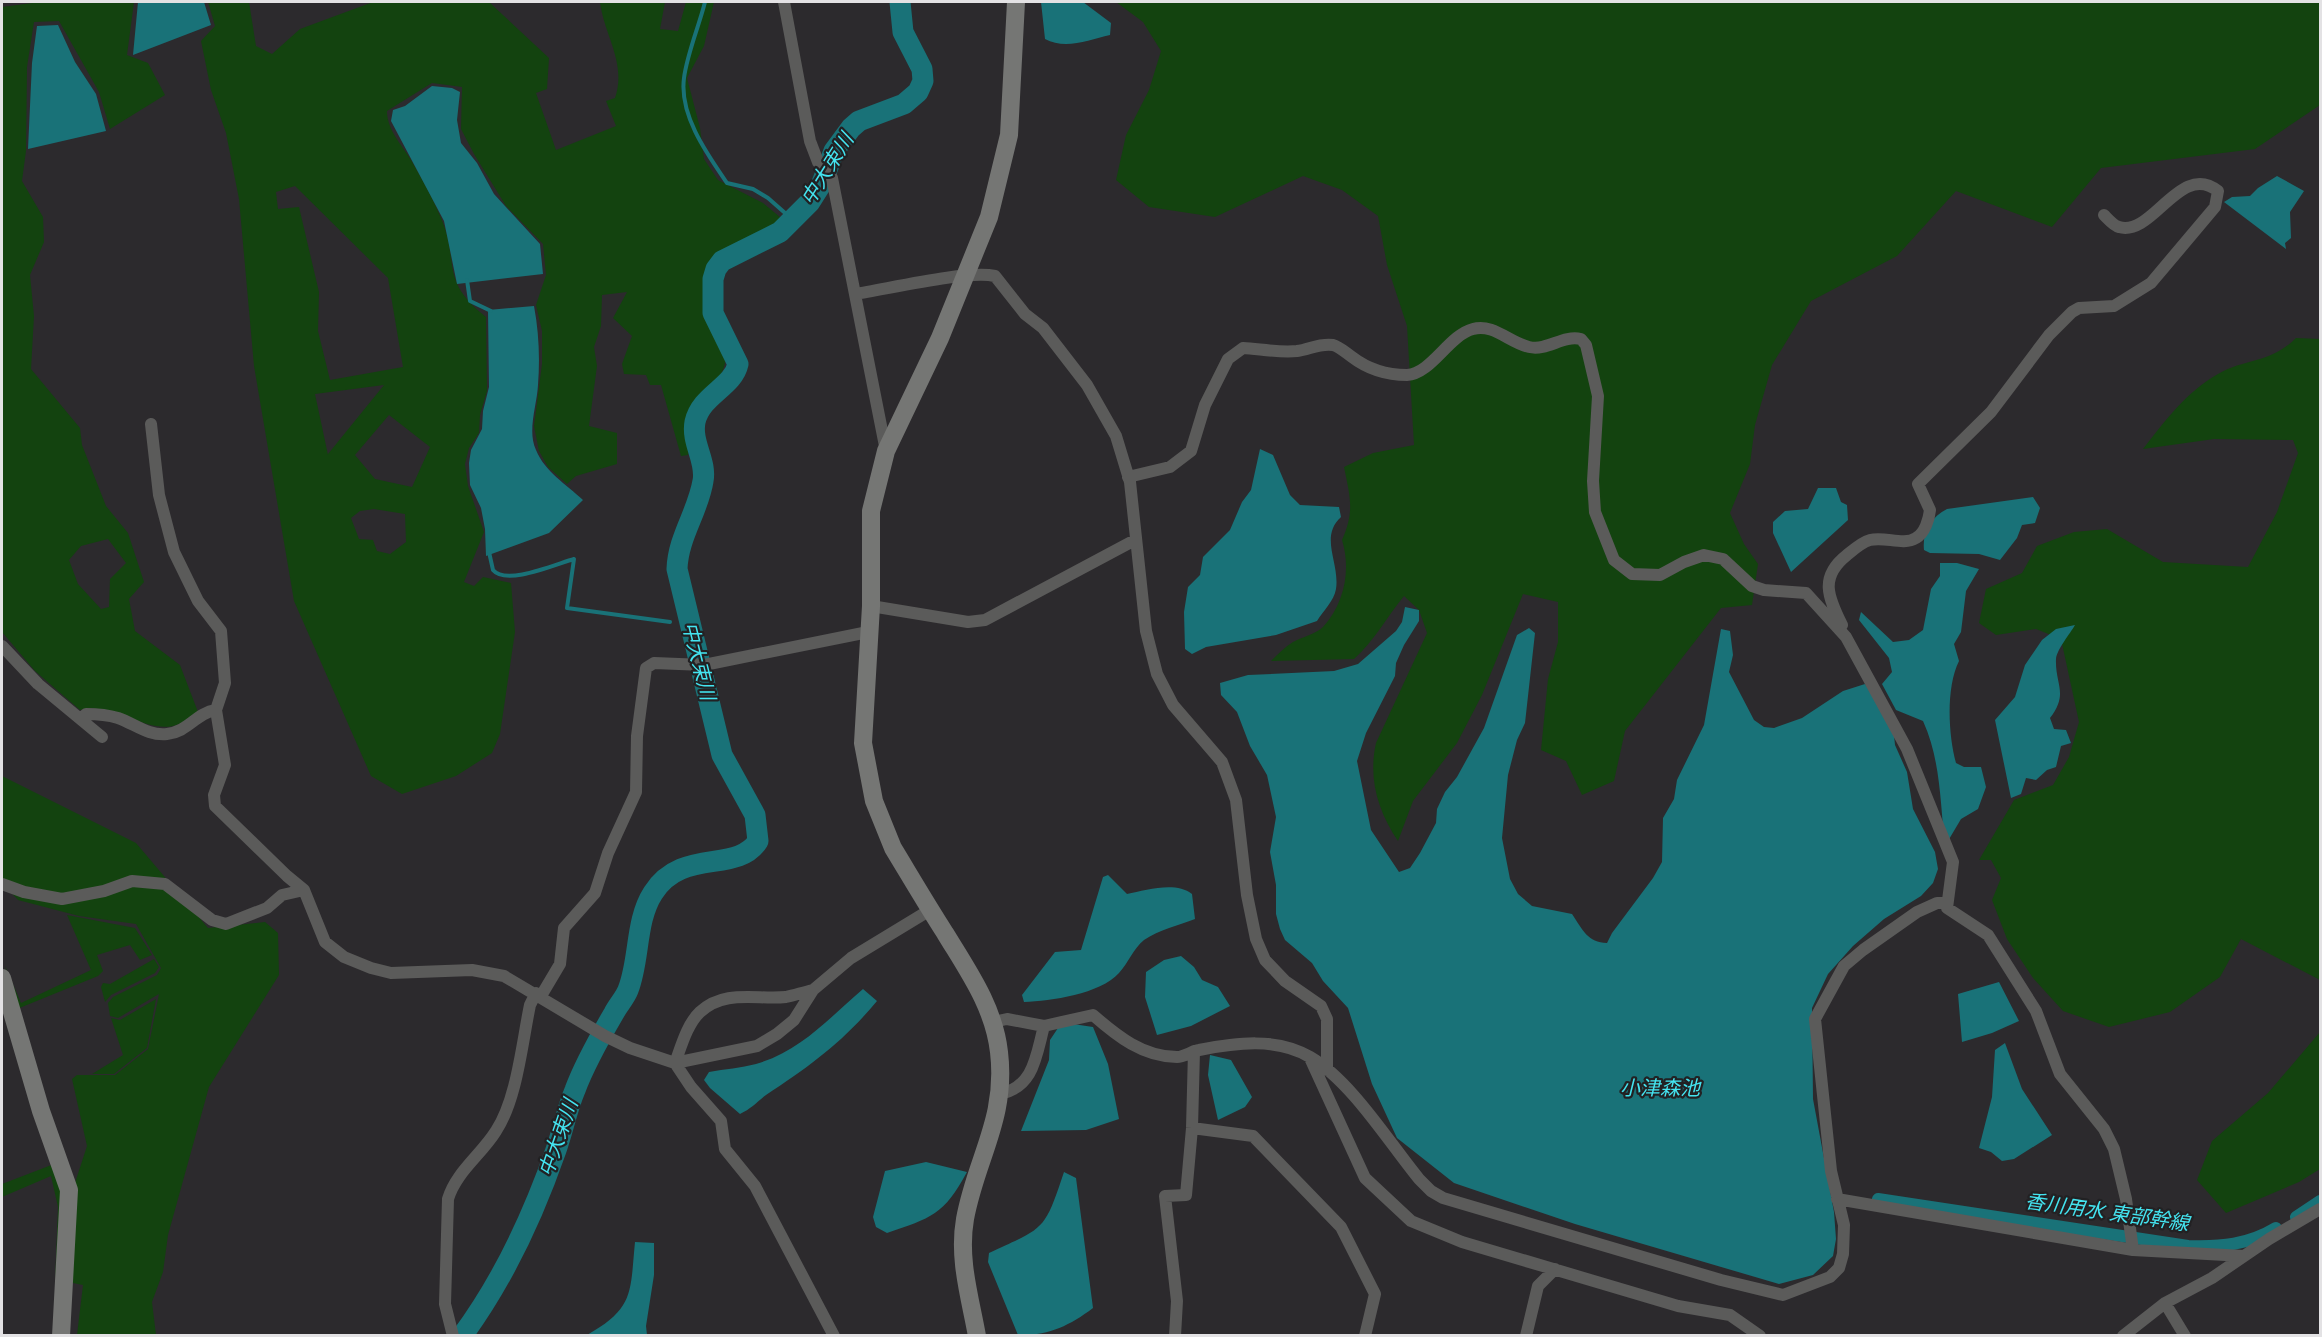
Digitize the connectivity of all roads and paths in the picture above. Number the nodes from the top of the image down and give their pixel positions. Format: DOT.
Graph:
graph roads {
  1 [pos="784,2"];
  2 [pos="1016,2"];
  3 [pos="2104,215"];
  4 [pos="965,277"];
  5 [pos="855,294"];
  6 [pos="151,424"];
  7 [pos="886,451"];
  8 [pos="1128,477"];
  9 [pos="1135,540"];
  10 [pos="871,606"];
  11 [pos="868,632"];
  12 [pos="1846,637"];
  13 [pos="2,646"];
  14 [pos="216,710"];
  15 [pos="81,719"];
  16 [pos="102,737"];
  17 [pos="2,884"];
  18 [pos="304,890"];
  19 [pos="1946,903"];
  20 [pos="930,910"];
  21 [pos="2,978"];
  22 [pos="813,990"];
  23 [pos="539,995"];
  24 [pos="993,1022"];
  25 [pos="1044,1026"];
  26 [pos="1194,1051"];
  27 [pos="1310,1057"];
  28 [pos="675,1063"];
  29 [pos="1328,1070"];
  30 [pos="1000,1094"];
  31 [pos="1192,1128"];
  32 [pos="1837,1198"];
  33 [pos="2320,1209"];
  34 [pos="2133,1250"];
  35 [pos="2244,1256"];
  36 [pos="1556,1269"];
  37 [pos="2165,1303"];
  38 [pos="61,1335"];
  39 [pos="452,1335"];
  40 [pos="834,1335"];
  41 [pos="977,1335"];
  42 [pos="1175,1335"];
  43 [pos="1365,1335"];
  44 [pos="1526,1335"];
  45 [pos="1760,1335"];
  46 [pos="2123,1335"];
  47 [pos="2185,1335"];
  1 -- 5 [label="street"];
  2 -- 4 [label="street"];
  3 -- 12 [label="street"];
  4 -- 5 [label="street"];
  4 -- 7 [label="street"];
  4 -- 8 [label="street"];
  5 -- 7 [label="street"];
  6 -- 14 [label="street"];
  7 -- 10 [label="street"];
  8 -- 9 [label="street"];
  8 -- 12 [label="street"];
  9 -- 10 [label="street"];
  9 -- 29 [label="street"];
  10 -- 11 [label="street"];
  11 -- 20 [label="street"];
  11 -- 23 [label="street"];
  12 -- 19 [label="street"];
  13 -- 15 [label="street"];
  14 -- 15 [label="street"];
  14 -- 18 [label="street"];
  15 -- 16 [label="street"];
  17 -- 18 [label="street"];
  18 -- 23 [label="street"];
  19 -- 32 [label="street"];
  19 -- 34 [label="street"];
  20 -- 22 [label="street"];
  20 -- 24 [label="street"];
  21 -- 38 [label="street"];
  22 -- 28 [label="street"];
  22 -- 28 [label="street"];
  23 -- 28 [label="street"];
  23 -- 39 [label="street"];
  24 -- 25 [label="street"];
  24 -- 30 [label="street"];
  25 -- 26 [label="street"];
  25 -- 30 [label="street"];
  26 -- 27 [label="street"];
  26 -- 31 [label="street"];
  27 -- 29 [label="street"];
  27 -- 36 [label="street"];
  28 -- 40 [label="street"];
  29 -- 32 [label="street"];
  30 -- 41 [label="street"];
  31 -- 42 [label="street"];
  31 -- 43 [label="street"];
  32 -- 34 [label="street"];
  33 -- 35 [label="street"];
  34 -- 35 [label="street"];
  35 -- 37 [label="street"];
  36 -- 44 [label="street"];
  36 -- 45 [label="street"];
  37 -- 46 [label="street"];
  37 -- 47 [label="street"];
}
